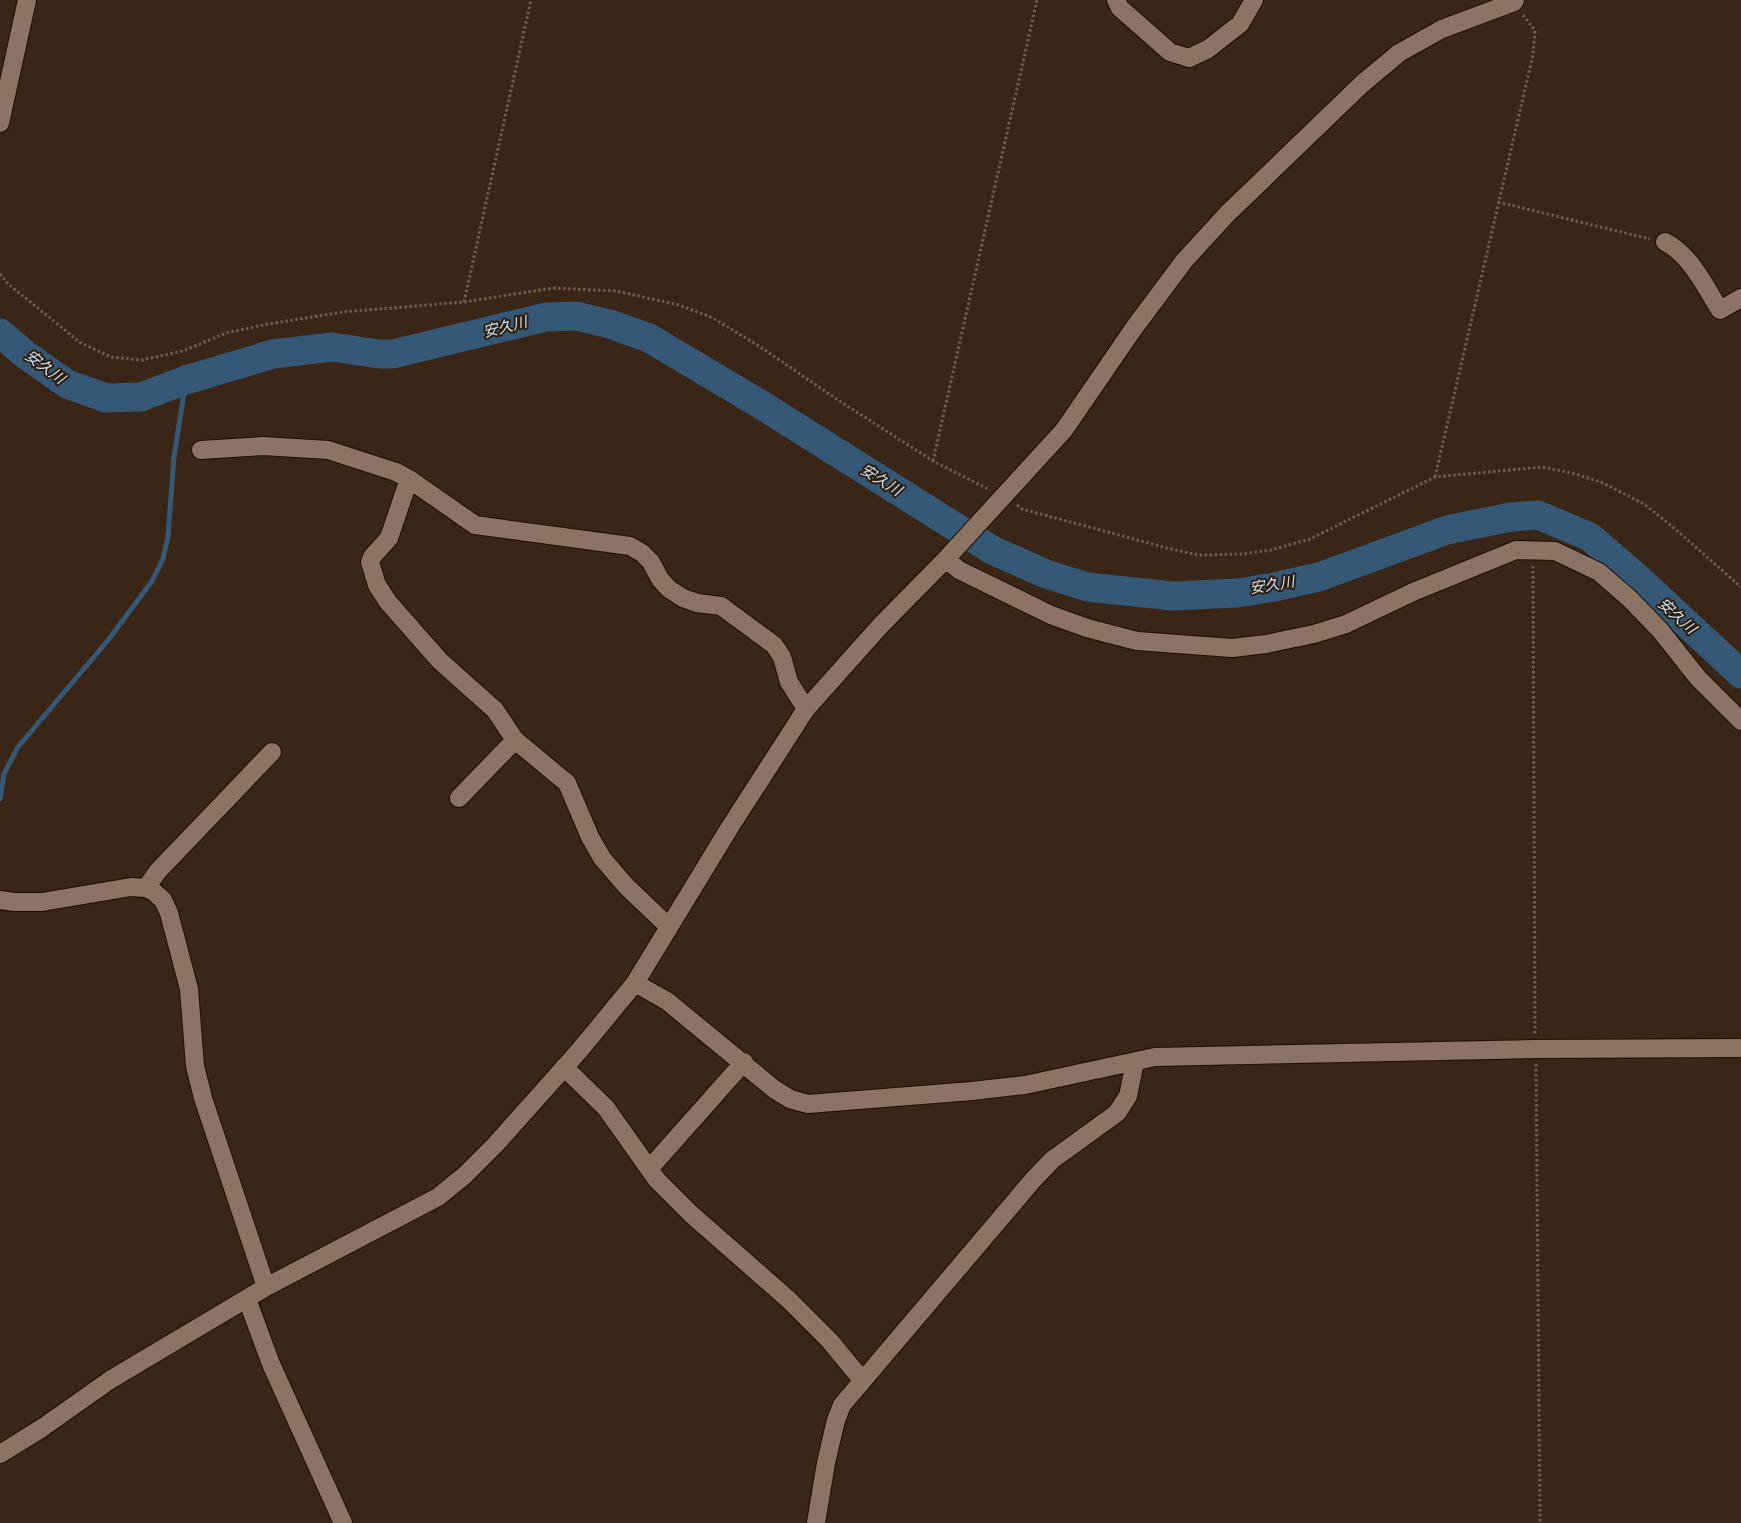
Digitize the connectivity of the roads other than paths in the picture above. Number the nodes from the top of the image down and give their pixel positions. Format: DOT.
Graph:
graph roads {
  1 [pos="27,0"];
  2 [pos="1116,0"];
  3 [pos="1254,0"];
  4 [pos="1513,1"];
  5 [pos="0,123"];
  6 [pos="1665,242"];
  7 [pos="1741,298"];
  8 [pos="201,450"];
  9 [pos="409,479"];
  10 [pos="946,560"];
  11 [pos="806,709"];
  12 [pos="1741,721"];
  13 [pos="516,740"];
  14 [pos="272,752"];
  15 [pos="459,798"];
  16 [pos="146,888"];
  17 [pos="0,900"];
  18 [pos="668,926"];
  19 [pos="635,982"];
  20 [pos="1741,1048"];
  21 [pos="744,1062"];
  22 [pos="1134,1062"];
  23 [pos="564,1067"];
  24 [pos="649,1169"];
  25 [pos="266,1287"];
  26 [pos="246,1300"];
  27 [pos="862,1380"];
  28 [pos="0,1454"];
  29 [pos="343,1523"];
  30 [pos="816,1523"];
  1 -- 5 [label="street"];
  2 -- 3 [label="street"];
  4 -- 10 [label="street"];
  6 -- 7 [label="street"];
  8 -- 9 [label="street"];
  9 -- 11 [label="street"];
  9 -- 13 [label="street"];
  10 -- 11 [label="street"];
  10 -- 12 [label="street"];
  11 -- 18 [label="street"];
  13 -- 15 [label="street"];
  13 -- 18 [label="street"];
  14 -- 16 [label="street"];
  16 -- 17 [label="street"];
  16 -- 25 [label="street"];
  18 -- 19 [label="street"];
  19 -- 21 [label="street"];
  19 -- 23 [label="street"];
  20 -- 22 [label="street"];
  21 -- 22 [label="street"];
  21 -- 24 [label="street"];
  22 -- 27 [label="street"];
  23 -- 24 [label="street"];
  23 -- 25 [label="street"];
  24 -- 27 [label="street"];
  25 -- 26 [label="street"];
  26 -- 28 [label="street"];
  26 -- 29 [label="street"];
  27 -- 30 [label="street"];
}
